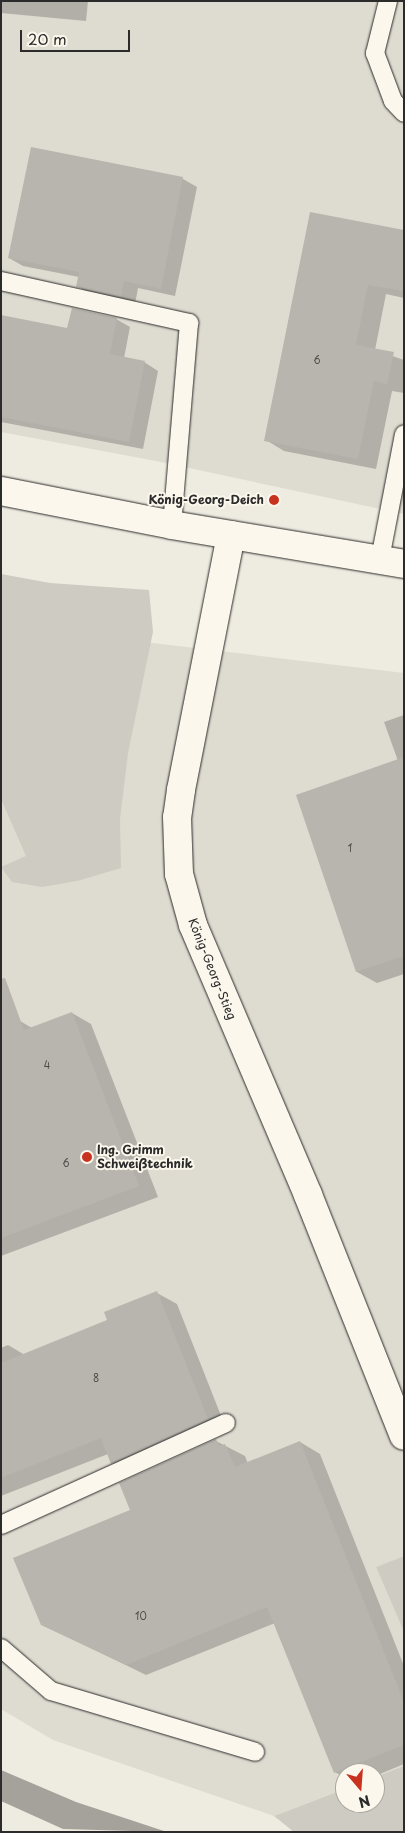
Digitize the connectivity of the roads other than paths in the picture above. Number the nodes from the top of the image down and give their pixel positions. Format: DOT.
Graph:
graph roads {
  1 [pos="388,1"];
  2 [pos="404,113"];
  3 [pos="1,281"];
  4 [pos="404,434"];
  5 [pos="1,492"];
  6 [pos="172,525"];
  7 [pos="231,535"];
  8 [pos="392,561"];
  9 [pos="392,1381"];
  10 [pos="226,1423"];
  11 [pos="404,1436"];
  12 [pos="1,1525"];
  13 [pos="1,1648"];
  14 [pos="255,1752"];
  1 -- 2 [label="lane"];
  3 -- 6 [label="lane"];
  4 -- 8 [label="lane"];
  5 -- 6 [label="street"];
  6 -- 7 [label="street"];
  7 -- 8 [label="street"];
  7 -- 9 [label="street, König-Georg-Stieg"];
  9 -- 11 [label="street, König-Georg-Stieg"];
  10 -- 12 [label="lane"];
  13 -- 14 [label="lane"];
}
